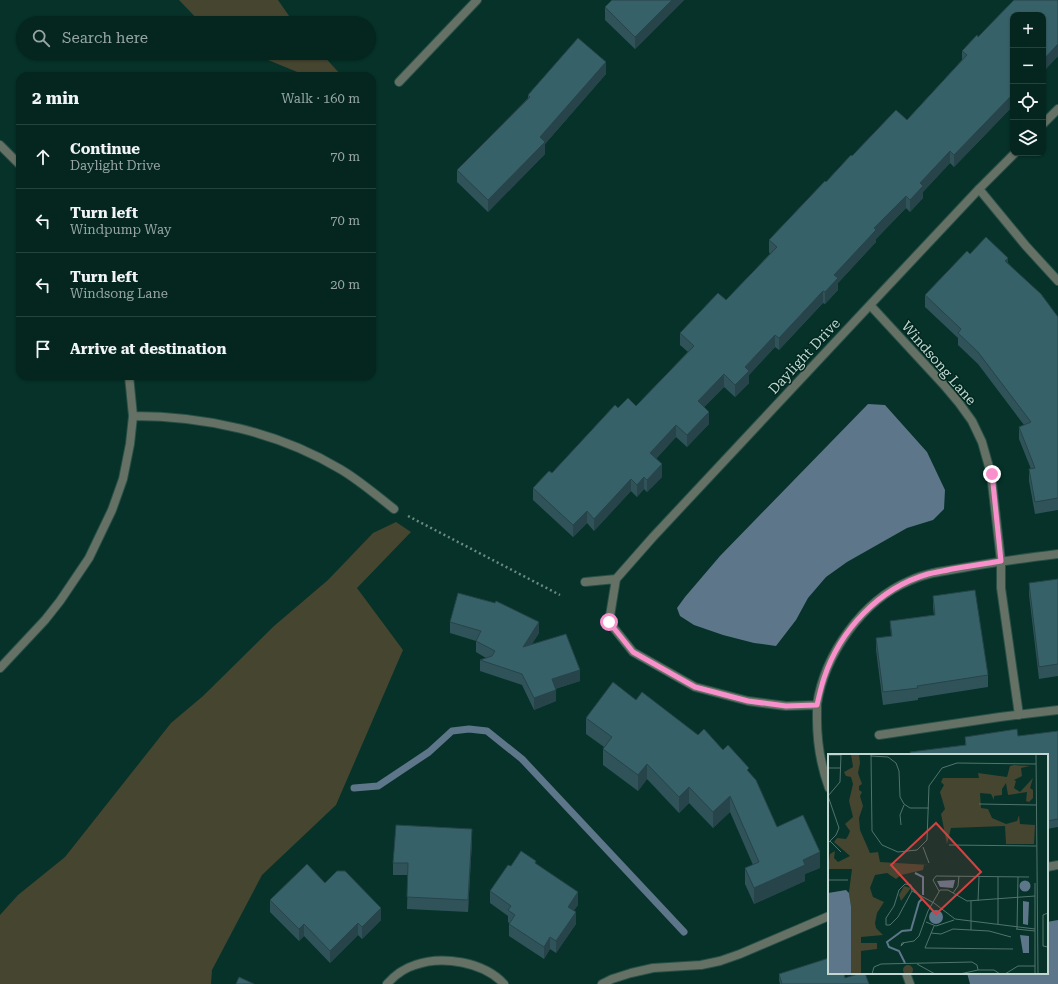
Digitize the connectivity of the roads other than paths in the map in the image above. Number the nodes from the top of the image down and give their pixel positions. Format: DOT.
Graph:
graph roads {
  1 [pos="477,0"];
  2 [pos="399,82"];
  3 [pos="1058,109"];
  4 [pos="1046,121"];
  5 [pos="0,146"];
  6 [pos="1012,156"];
  7 [pos="16,161"];
  8 [pos="979,190"];
  9 [pos="1058,281"];
  10 [pos="870,305"];
  11 [pos="129,380"];
  12 [pos="133,416"];
  13 [pos="394,509"];
  14 [pos="1058,554"];
  15 [pos="1001,561"];
  16 [pos="616,579"];
  17 [pos="586,582"];
  18 [pos="0,668"];
  19 [pos="817,705"];
  20 [pos="1058,710"];
  21 [pos="1019,715"];
  22 [pos="879,735"];
  23 [pos="828,785"];
  24 [pos="1058,865"];
  25 [pos="1048,867"];
  26 [pos="828,916"];
  27 [pos="906,974"];
  28 [pos="387,984"];
  29 [pos="504,984"];
  30 [pos="602,984"];
  31 [pos="910,984"];
  1 -- 2 [label="street"];
  3 -- 4 [label="street"];
  5 -- 7 [label="street"];
  6 -- 8 [label="street, Daylight Drive"];
  8 -- 9 [label="street"];
  8 -- 10 [label="street, Daylight Drive"];
  10 -- 15 [label="street, Windsong Lane"];
  10 -- 16 [label="street, Daylight Drive"];
  11 -- 12 [label="street"];
  12 -- 13 [label="street"];
  12 -- 18 [label="street"];
  14 -- 15 [label="street"];
  15 -- 19 [label="street"];
  15 -- 21 [label="street, Windsong Lane"];
  16 -- 17 [label="street"];
  16 -- 19 [label="street"];
  19 -- 23 [label="street"];
  20 -- 21 [label="street"];
  21 -- 22 [label="street"];
  24 -- 25 [label="street"];
  26 -- 30 [label="street"];
  27 -- 31 [label="street"];
  28 -- 29 [label="street"];
}
